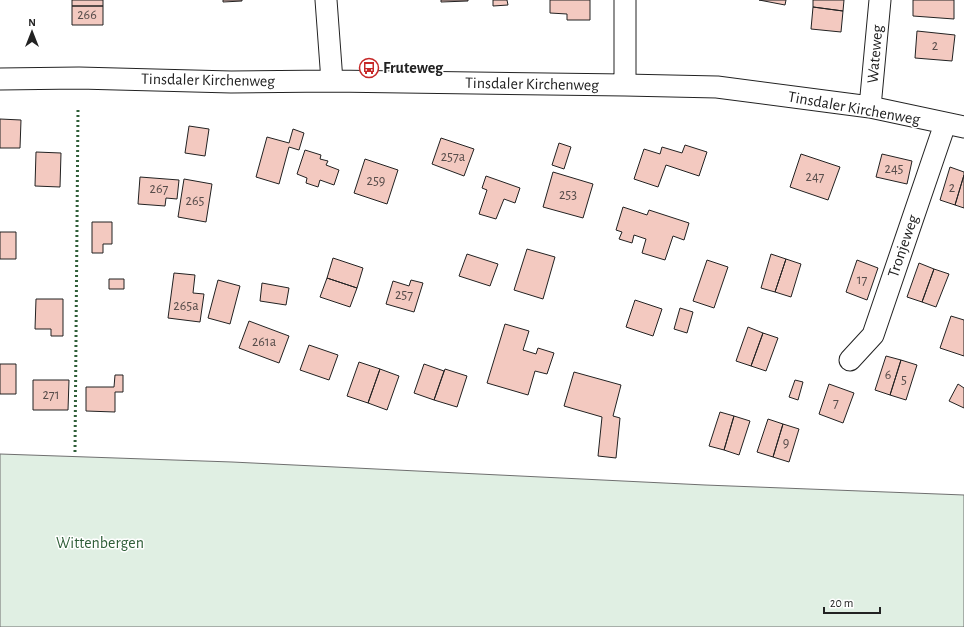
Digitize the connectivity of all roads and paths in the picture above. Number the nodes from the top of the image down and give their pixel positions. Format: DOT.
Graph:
graph roads {
  1 [pos="326,0"];
  2 [pos="625,0"];
  3 [pos="880,0"];
  4 [pos="0,79"];
  5 [pos="332,81"];
  6 [pos="625,85"];
  7 [pos="870,107"];
  8 [pos="954,126"];
  9 [pos="850,360"];
  1 -- 5 [label="street"];
  2 -- 6 [label="street"];
  3 -- 7 [label="street, Wateweg"];
  4 -- 5 [label="street, Tinsdaler Kirchenweg"];
  5 -- 6 [label="street, Tinsdaler Kirchenweg"];
  6 -- 7 [label="street, Tinsdaler Kirchenweg"];
  7 -- 8 [label="street, Tinsdaler Kirchenweg"];
  8 -- 9 [label="street, Tronjeweg"];
}
